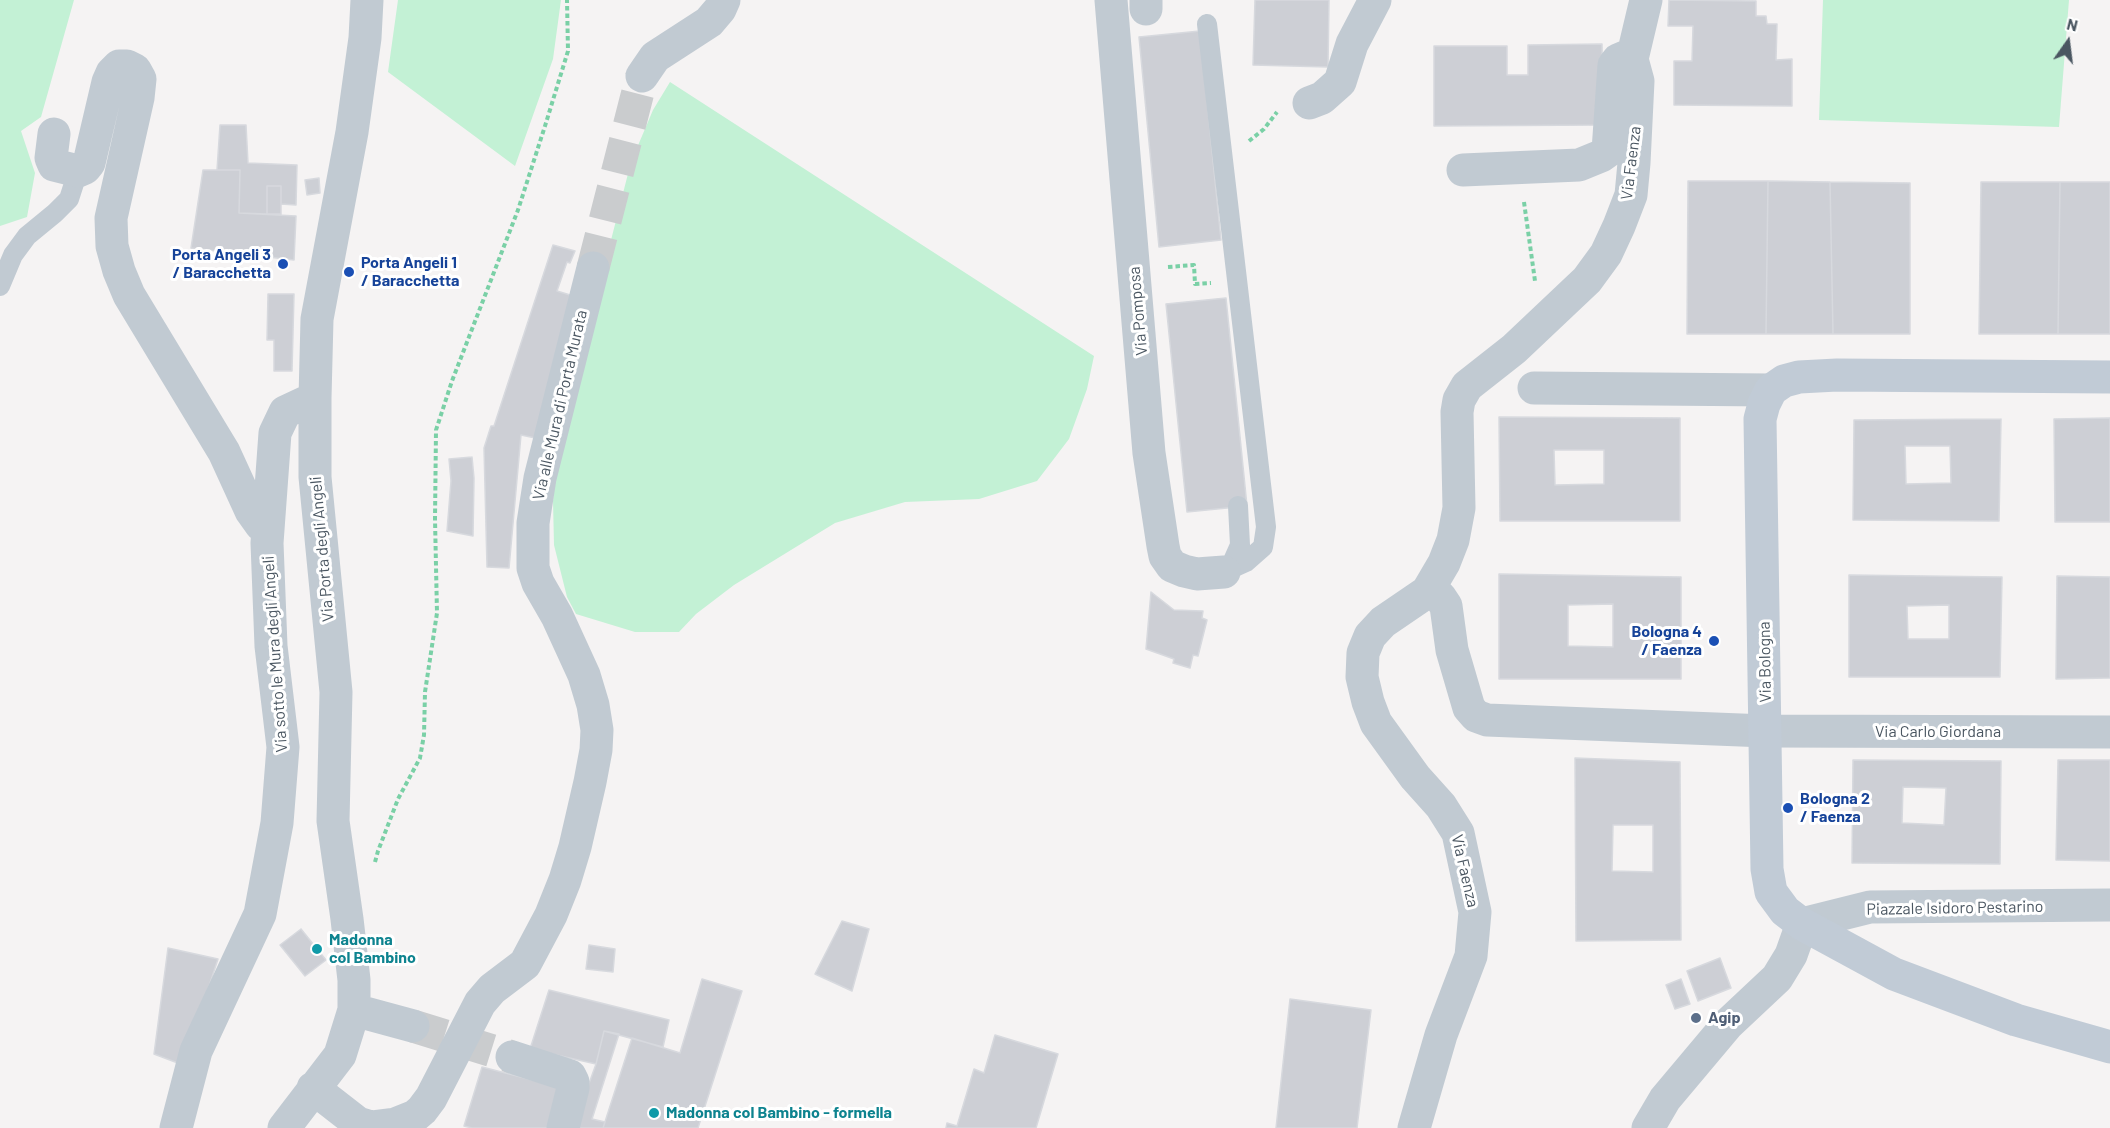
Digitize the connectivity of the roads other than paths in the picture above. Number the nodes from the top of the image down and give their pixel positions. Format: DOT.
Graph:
graph roads {
  1 [pos="367,0"];
  2 [pos="724,0"];
  3 [pos="1111,0"];
  4 [pos="1375,0"];
  5 [pos="1646,0"];
  6 [pos="1207,24"];
  7 [pos="1632,60"];
  8 [pos="642,76"];
  9 [pos="1309,103"];
  10 [pos="54,134"];
  11 [pos="1463,170"];
  12 [pos="78,171"];
  13 [pos="593,268"];
  14 [pos="0,286"];
  15 [pos="2110,377"];
  16 [pos="1534,388"];
  17 [pos="1771,390"];
  18 [pos="315,398"];
  19 [pos="1238,506"];
  20 [pos="268,526"];
  21 [pos="1224,572"];
  22 [pos="1427,592"];
  23 [pos="1766,731"];
  24 [pos="2110,732"];
  25 [pos="2110,905"];
  26 [pos="1802,924"];
  27 [pos="354,1010"];
  28 [pos="413,1026"];
  29 [pos="2110,1047"];
  30 [pos="512,1057"];
  31 [pos="313,1088"];
  32 [pos="176,1128"];
  33 [pos="284,1128"];
  34 [pos="563,1128"];
  35 [pos="1414,1128"];
  36 [pos="1648,1128"];
  1 -- 18 [label="street, Via Porta degli Angeli"];
  2 -- 8 [label="street"];
  3 -- 21 [label="street, Via Pomposa"];
  4 -- 9 [label="street"];
  5 -- 7 [label="street"];
  6 -- 21 [label="lane"];
  7 -- 11 [label="street, Via Faenza"];
  7 -- 22 [label="street, Via Faenza"];
  10 -- 12 [label="street"];
  12 -- 14 [label="lane"];
  12 -- 20 [label="street"];
  13 -- 31 [label="street, Via alle Mura di Porta Murata"];
  15 -- 17 [label="street"];
  16 -- 17 [label="street"];
  17 -- 23 [label="street, Via Bologna"];
  18 -- 20 [label="street, Via sotto le Mura degli Angeli"];
  18 -- 27 [label="street, Via Porta degli Angeli"];
  19 -- 21 [label="lane"];
  20 -- 32 [label="street, Via sotto le Mura degli Angeli"];
  22 -- 23 [label="street"];
  22 -- 35 [label="street, Via Faenza"];
  23 -- 24 [label="street, Via Carlo Giordana"];
  23 -- 26 [label="street, Via Bologna"];
  25 -- 26 [label="street, Piazzale Isidoro Pestarino"];
  26 -- 29 [label="street, Via Bologna"];
  26 -- 36 [label="street"];
  27 -- 28 [label="street"];
  27 -- 31 [label="street, Via Porta degli Angeli"];
  30 -- 34 [label="street"];
  31 -- 33 [label="street, Via Porta degli Angeli"];
}
